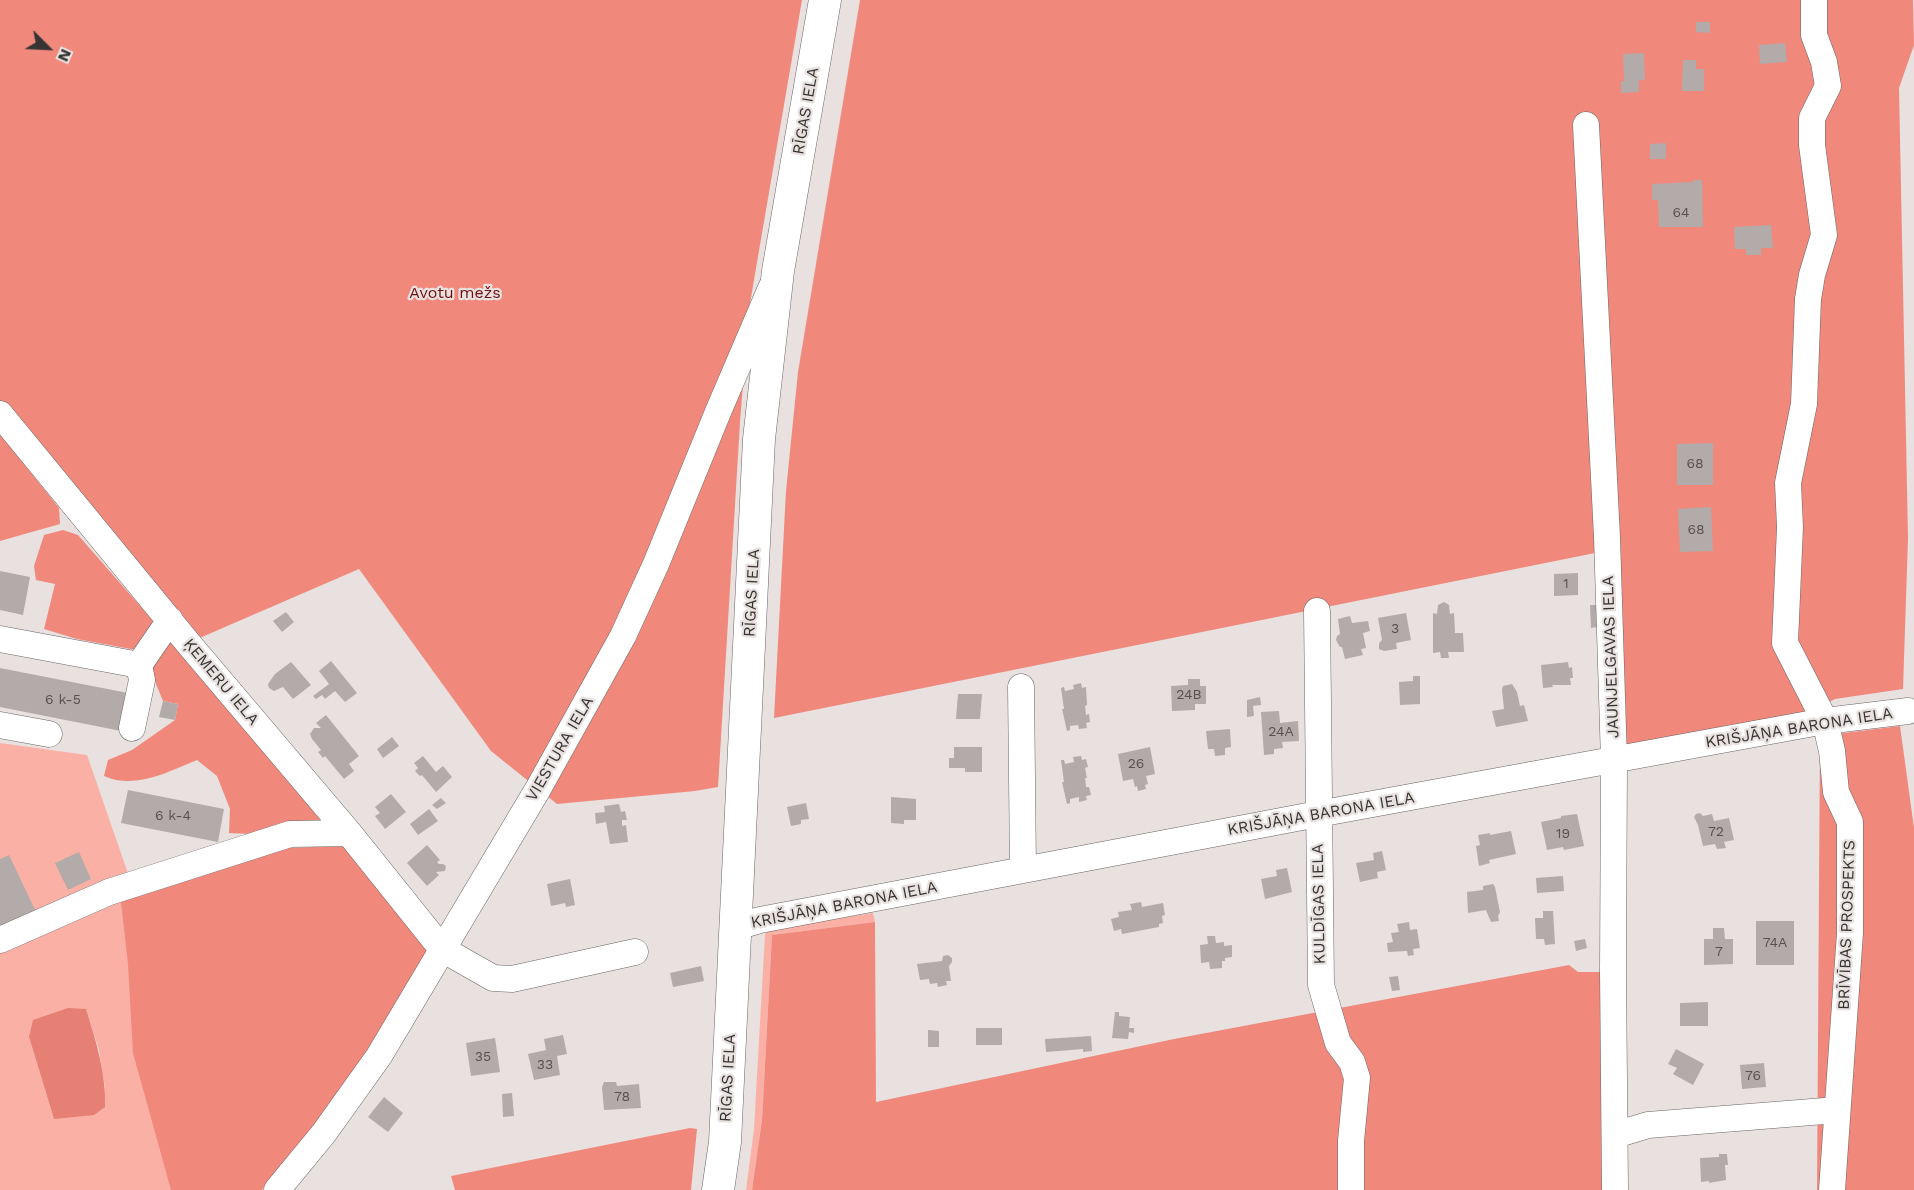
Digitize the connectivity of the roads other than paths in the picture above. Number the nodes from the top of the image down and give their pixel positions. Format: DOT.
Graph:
graph roads {
  1 [pos="825,0"];
  2 [pos="1814,0"];
  3 [pos="1586,125"];
  4 [pos="778,271"];
  5 [pos="0,414"];
  6 [pos="1317,611"];
  7 [pos="170,620"];
  8 [pos="0,639"];
  9 [pos="139,665"];
  10 [pos="1021,687"];
  11 [pos="1908,711"];
  12 [pos="1825,722"];
  13 [pos="0,725"];
  14 [pos="132,728"];
  15 [pos="49,735"];
  16 [pos="1614,760"];
  17 [pos="1318,814"];
  18 [pos="349,833"];
  19 [pos="1023,869"];
  20 [pos="736,927"];
  21 [pos="0,940"];
  22 [pos="442,950"];
  23 [pos="635,952"];
  24 [pos="1838,1110"];
  25 [pos="1615,1135"];
  26 [pos="277,1190"];
  27 [pos="718,1190"];
  28 [pos="1351,1190"];
  29 [pos="1615,1190"];
  30 [pos="1832,1190"];
  1 -- 4 [label="main road, RĪGAS IELA"];
  2 -- 12 [label="street, BRĪVĪBAS PROSPEKTS"];
  3 -- 16 [label="street, JAUNJELGAVAS IELA"];
  4 -- 20 [label="main road, RĪGAS IELA"];
  4 -- 22 [label="street, VIESTURA IELA"];
  5 -- 7 [label="street, ĶEMERU IELA"];
  6 -- 17 [label="street, KULDĪGAS IELA"];
  7 -- 9 [label="street"];
  7 -- 18 [label="street, ĶEMERU IELA"];
  8 -- 9 [label="street"];
  9 -- 14 [label="street"];
  10 -- 19 [label="street"];
  11 -- 12 [label="street, KRIŠJĀŅA BARONA IELA"];
  12 -- 16 [label="street, KRIŠJĀŅA BARONA IELA"];
  12 -- 24 [label="street, BRĪVĪBAS PROSPEKTS"];
  13 -- 15 [label="street"];
  16 -- 17 [label="street, KRIŠJĀŅA BARONA IELA"];
  16 -- 25 [label="street, JAUNJELGAVAS IELA"];
  17 -- 19 [label="street, KRIŠJĀŅA BARONA IELA"];
  17 -- 28 [label="street, KULDĪGAS IELA"];
  18 -- 21 [label="street"];
  18 -- 22 [label="street, ĶEMERU IELA"];
  19 -- 20 [label="street, KRIŠJĀŅA BARONA IELA"];
  20 -- 27 [label="main road, RĪGAS IELA"];
  22 -- 23 [label="street"];
  22 -- 26 [label="street, VIESTURA IELA"];
  24 -- 25 [label="street"];
  24 -- 30 [label="street, BRĪVĪBAS PROSPEKTS"];
  25 -- 29 [label="street, JAUNJELGAVAS IELA"];
}
